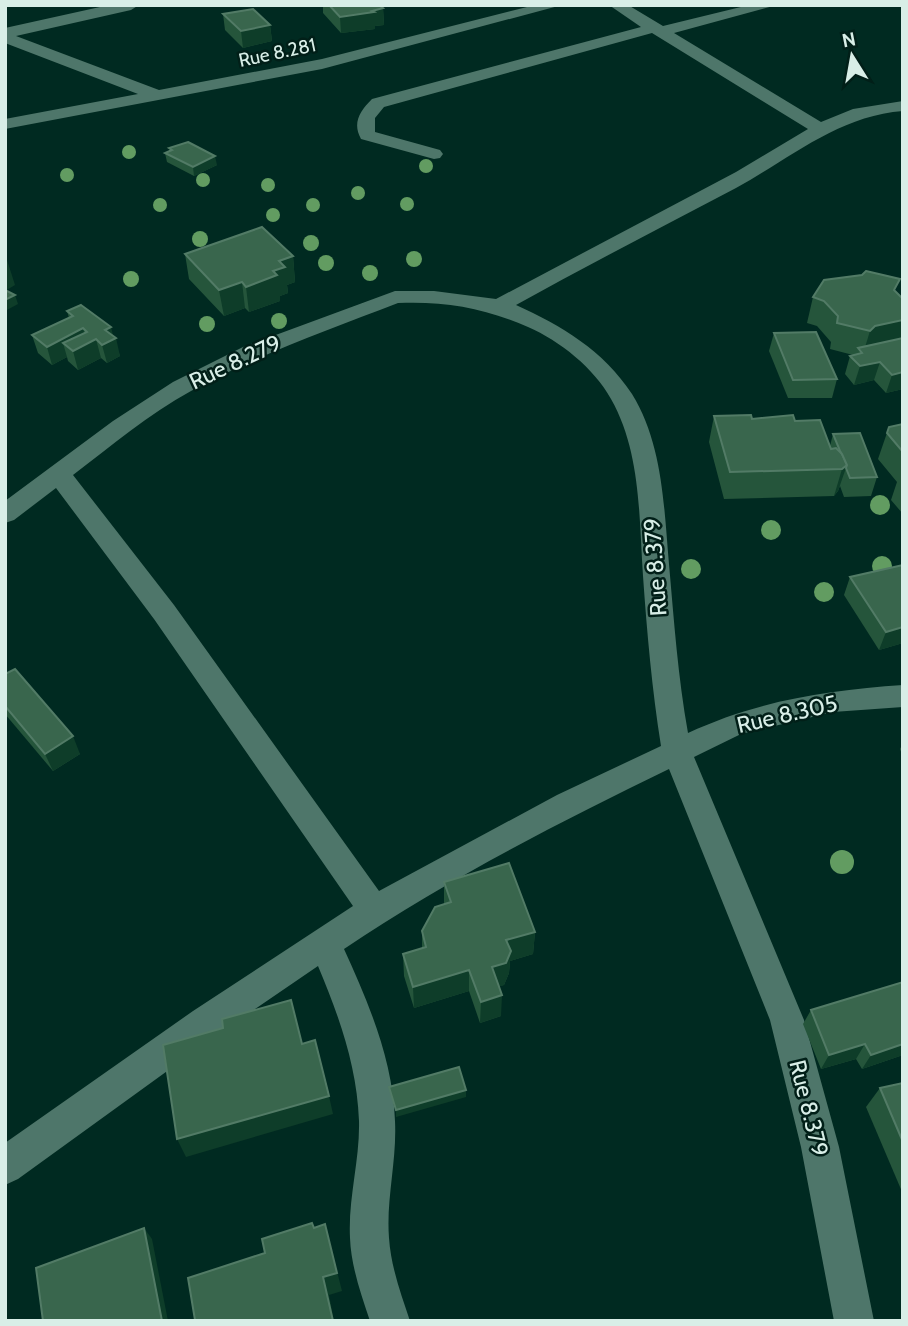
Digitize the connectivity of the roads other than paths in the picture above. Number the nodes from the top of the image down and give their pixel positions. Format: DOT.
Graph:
graph roads {
  1 [pos="131,5"];
  2 [pos="490,5"];
  3 [pos="554,5"];
  4 [pos="617,5"];
  5 [pos="769,5"];
  6 [pos="505,16"];
  7 [pos="657,30"];
  8 [pos="5,37"];
  9 [pos="160,96"];
  10 [pos="903,106"];
  11 [pos="5,124"];
  12 [pos="820,129"];
  13 [pos="434,154"];
  14 [pos="499,306"];
  15 [pos="59,474"];
  16 [pos="5,514"];
  17 [pos="903,696"];
  18 [pos="677,752"];
  19 [pos="374,910"];
  20 [pos="324,943"];
  21 [pos="5,1166"];
  22 [pos="390,1321"];
  23 [pos="854,1321"];
  1 -- 8 [label="street"];
  2 -- 6 [label="street"];
  3 -- 6 [label="street, Rue 8.281"];
  4 -- 7 [label="street"];
  5 -- 7 [label="street"];
  6 -- 9 [label="street, Rue 8.281"];
  7 -- 12 [label="street"];
  7 -- 13 [label="street"];
  8 -- 9 [label="street"];
  9 -- 11 [label="street, Rue 8.281"];
  10 -- 12 [label="street"];
  12 -- 14 [label="street"];
  14 -- 15 [label="street, Rue 8.279"];
  14 -- 18 [label="street, Rue 8.379"];
  15 -- 16 [label="street, Rue 8.279"];
  15 -- 19 [label="street"];
  17 -- 18 [label="street, Rue 8.305"];
  18 -- 19 [label="street, Rue 8.305"];
  18 -- 23 [label="street, Rue 8.379"];
  19 -- 20 [label="street, Rue 8.305"];
  20 -- 21 [label="street, Rue 8.305"];
  20 -- 22 [label="street"];
}
